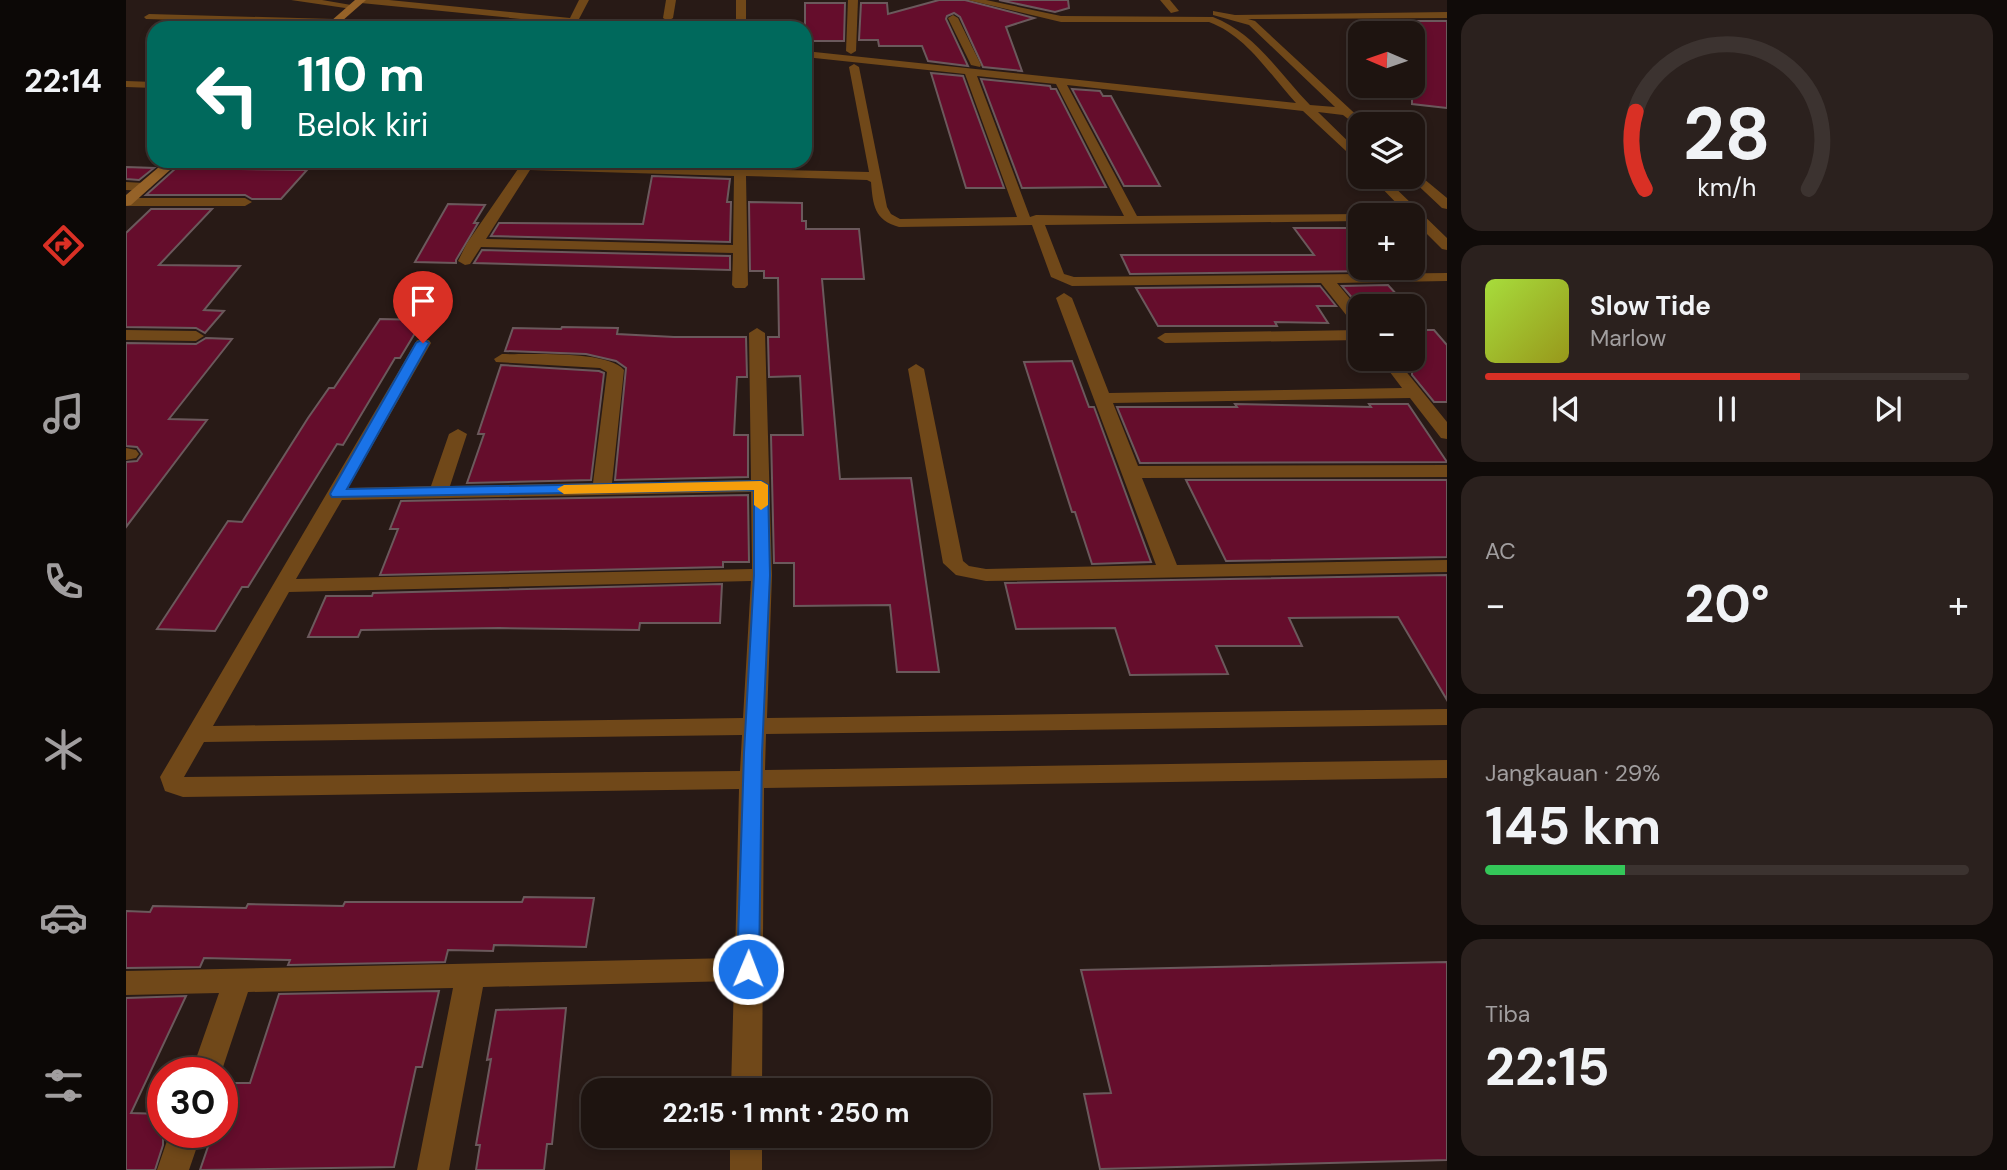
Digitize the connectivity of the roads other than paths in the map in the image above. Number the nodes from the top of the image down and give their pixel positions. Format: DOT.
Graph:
graph roads {
  1 [pos="296,0"];
  2 [pos="584,0"];
  3 [pos="671,0"];
  4 [pos="741,0"];
  5 [pos="853,0"];
  6 [pos="973,0"];
  7 [pos="1012,0"];
  8 [pos="1165,0"];
  9 [pos="358,2"];
  10 [pos="1174,11"];
  11 [pos="1447,15"];
  12 [pos="1233,16"];
  13 [pos="149,17"];
  14 [pos="668,18"];
  15 [pos="953,18"];
  16 [pos="574,20"];
  17 [pos="240,21"];
  18 [pos="336,21"];
  19 [pos="582,21"];
  20 [pos="741,21"];
  21 [pos="812,47"];
  22 [pos="850,51"];
  23 [pos="812,55"];
  24 [pos="854,66"];
  25 [pos="973,69"];
  26 [pos="1060,82"];
  27 [pos="126,84"];
  28 [pos="147,85"];
  29 [pos="1303,104"];
  30 [pos="1342,108"];
  31 [pos="1348,114"];
  32 [pos="1348,148"];
  33 [pos="166,168"];
  34 [pos="525,168"];
  35 [pos="739,168"];
  36 [pos="765,168"];
  37 [pos="877,180"];
  38 [pos="1425,185"];
  39 [pos="126,186"];
  40 [pos="144,187"];
  41 [pos="1388,189"];
  42 [pos="126,202"];
  43 [pos="245,202"];
  44 [pos="1401,203"];
  45 [pos="1447,205"];
  46 [pos="1348,217"];
  47 [pos="1030,219"];
  48 [pos="1132,219"];
  49 [pos="1425,227"];
  50 [pos="474,243"];
  51 [pos="1447,246"];
  52 [pos="740,249"];
  53 [pos="465,261"];
  54 [pos="1324,277"];
  55 [pos="1447,277"];
  56 [pos="740,285"];
  57 [pos="1064,298"];
  58 [pos="1348,307"];
  59 [pos="757,333"];
  60 [pos="126,335"];
  61 [pos="1348,335"];
  62 [pos="196,336"];
  63 [pos="1165,338"];
  64 [pos="423,343"];
  65 [pos="502,359"];
  66 [pos="916,369"];
  67 [pos="1398,371"];
  68 [pos="1415,393"];
  69 [pos="1102,398"];
  70 [pos="458,434"];
  71 [pos="1447,434"];
  72 [pos="1447,471"];
  73 [pos="1131,472"];
  74 [pos="761,485"];
  75 [pos="602,489"];
  76 [pos="439,492"];
  77 [pos="337,494"];
  78 [pos="1447,566"];
  79 [pos="1169,572"];
  80 [pos="762,575"];
  81 [pos="282,586"];
  82 [pos="1447,717"];
  83 [pos="754,725"];
  84 [pos="196,734"];
  85 [pos="1447,769"];
  86 [pos="752,780"];
  87 [pos="748,969"];
  88 [pos="470,977"];
  89 [pos="238,979"];
  90 [pos="126,983"];
  91 [pos="211,1057"];
  92 [pos="747,1078"];
  93 [pos="181,1148"];
  94 [pos="746,1148"];
  95 [pos="173,1170"];
  96 [pos="433,1170"];
  97 [pos="746,1170"];
  1 -- 9 [label="street"];
  2 -- 16 [label="street"];
  3 -- 14 [label="street"];
  4 -- 20 [label="street"];
  5 -- 22 [label="street"];
  6 -- 29 [label="street"];
  7 -- 10 [label="street"];
  8 -- 10 [label="street"];
  9 -- 16 [label="street"];
  9 -- 18 [label="main road"];
  10 -- 12 [label="street"];
  11 -- 12 [label="street"];
  12 -- 30 [label="street"];
  13 -- 17 [label="street"];
  15 -- 25 [label="street"];
  16 -- 19 [label="street"];
  21 -- 22 [label="street"];
  22 -- 25 [label="street"];
  23 -- 25 [label="street"];
  24 -- 37 [label="street"];
  25 -- 26 [label="street"];
  25 -- 29 [label="street"];
  25 -- 47 [label="street"];
  26 -- 29 [label="street"];
  26 -- 48 [label="street"];
  27 -- 28 [label="street"];
  29 -- 30 [label="street"];
  29 -- 32 [label="street"];
  30 -- 31 [label="street"];
  33 -- 40 [label="main road"];
  34 -- 50 [label="street"];
  35 -- 52 [label="street"];
  36 -- 37 [label="street"];
  37 -- 47 [label="street"];
  38 -- 45 [label="street"];
  39 -- 40 [label="street"];
  40 -- 42 [label="main road"];
  41 -- 44 [label="street"];
  42 -- 43 [label="street"];
  46 -- 48 [label="street"];
  47 -- 48 [label="street"];
  47 -- 54 [label="street"];
  49 -- 51 [label="street"];
  50 -- 52 [label="street"];
  50 -- 53 [label="street"];
  52 -- 56 [label="street"];
  54 -- 55 [label="street"];
  54 -- 58 [label="street"];
  57 -- 69 [label="street"];
  59 -- 74 [label="street"];
  60 -- 62 [label="street"];
  61 -- 63 [label="street"];
  64 -- 77 [label="street"];
  65 -- 75 [label="street"];
  66 -- 79 [label="street"];
  67 -- 68 [label="street"];
  68 -- 69 [label="street"];
  68 -- 71 [label="street"];
  69 -- 73 [label="street"];
  70 -- 76 [label="street"];
  72 -- 73 [label="street"];
  73 -- 79 [label="street"];
  74 -- 75 [label="street"];
  74 -- 80 [label="street"];
  75 -- 76 [label="street"];
  76 -- 77 [label="street"];
  77 -- 81 [label="street"];
  78 -- 79 [label="street"];
  80 -- 81 [label="street"];
  80 -- 83 [label="street"];
  81 -- 84 [label="street"];
  82 -- 83 [label="street"];
  83 -- 84 [label="street"];
  83 -- 86 [label="street"];
  84 -- 86 [label="street"];
  85 -- 86 [label="street"];
  86 -- 87 [label="street"];
  87 -- 88 [label="street"];
  87 -- 92 [label="street"];
  88 -- 89 [label="street"];
  88 -- 96 [label="street"];
  89 -- 90 [label="street"];
  89 -- 91 [label="street"];
  93 -- 95 [label="street"];
  94 -- 97 [label="street"];
}
